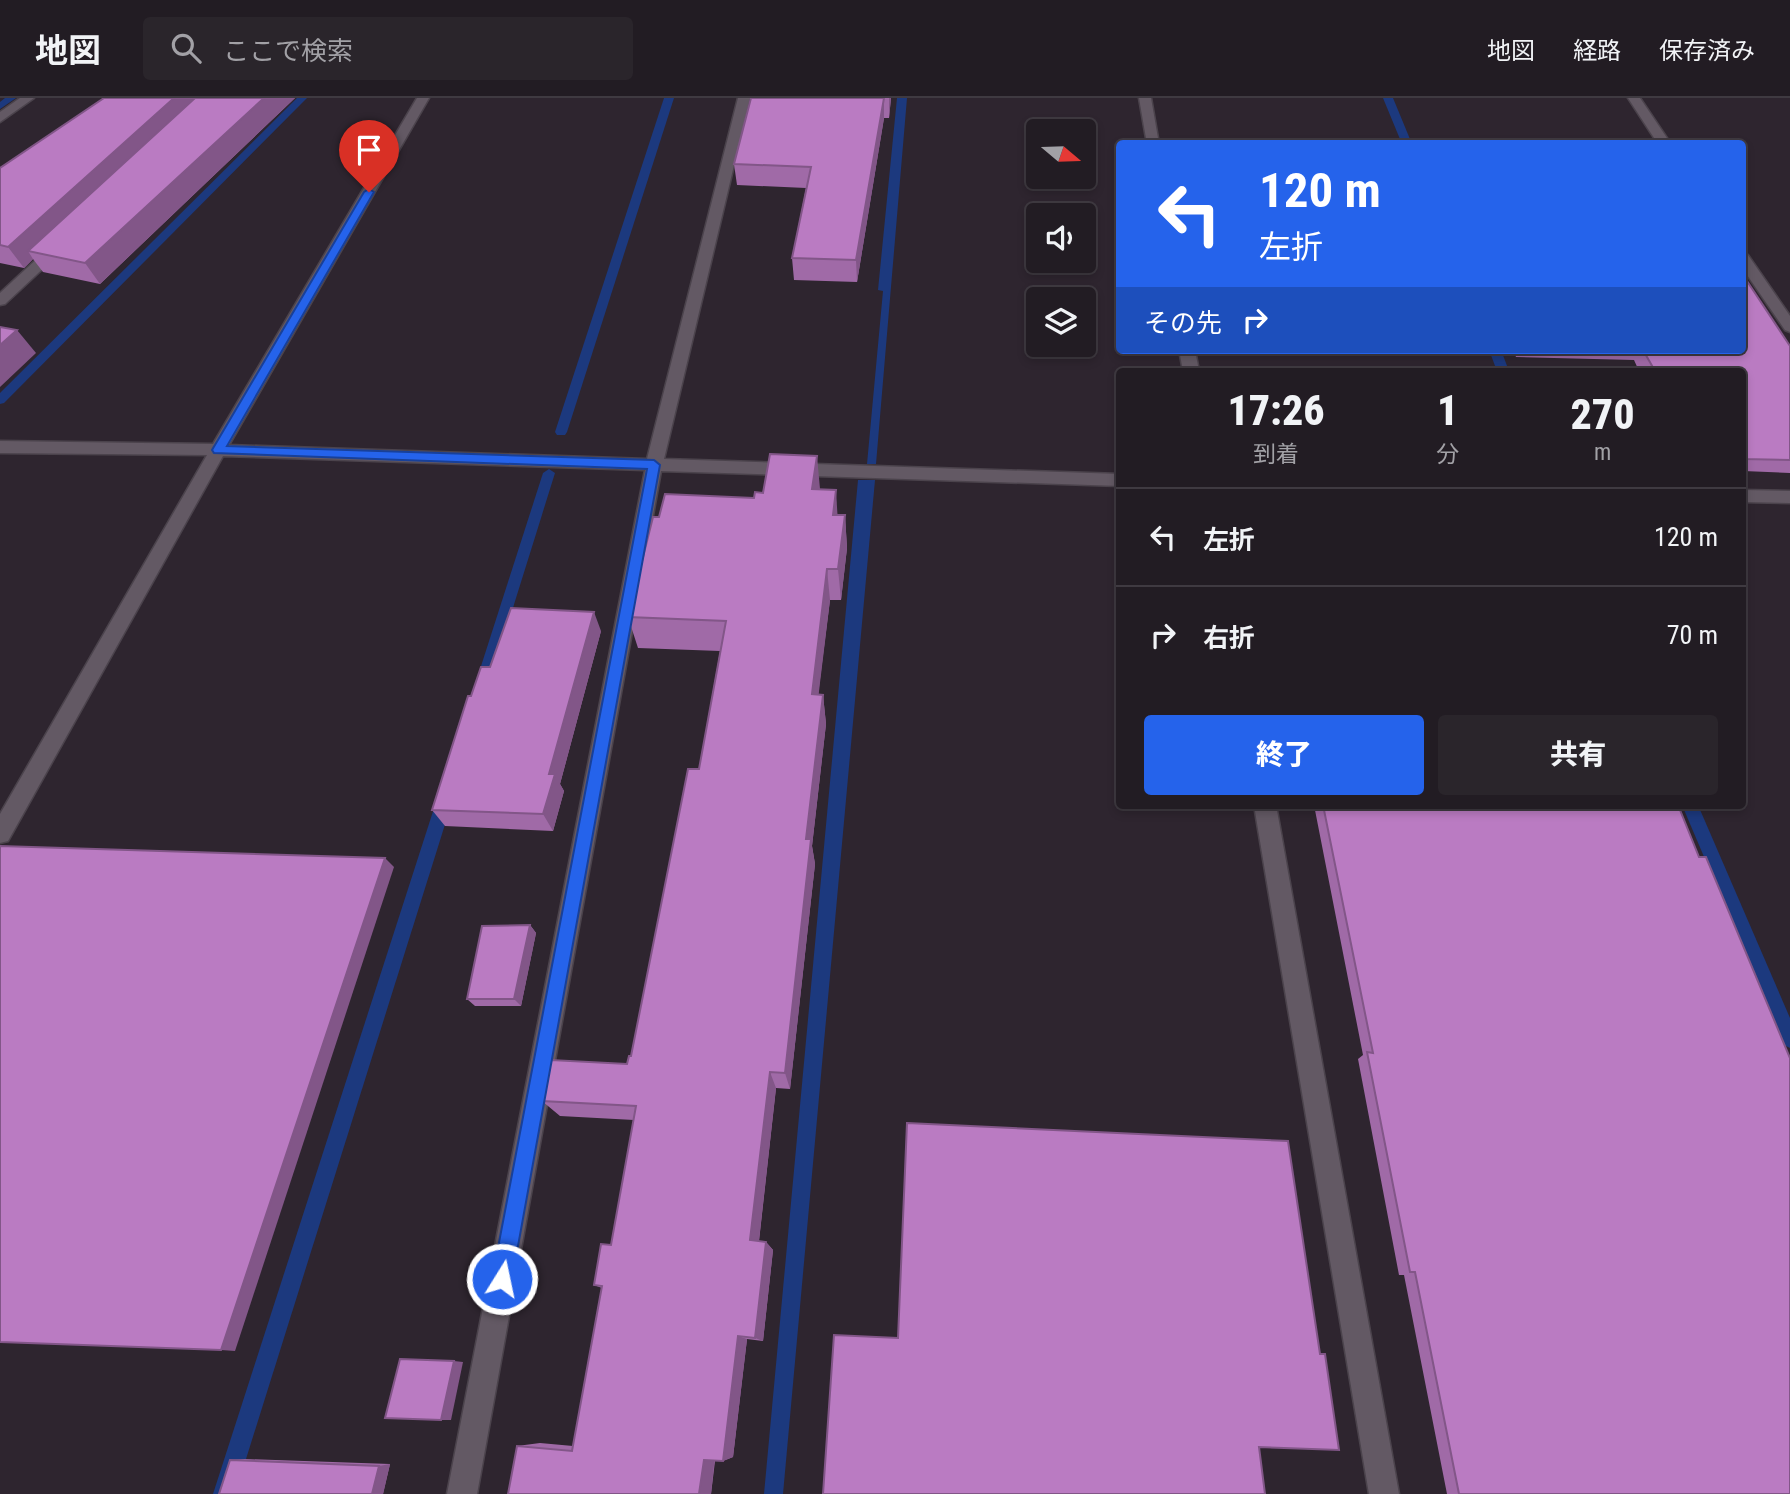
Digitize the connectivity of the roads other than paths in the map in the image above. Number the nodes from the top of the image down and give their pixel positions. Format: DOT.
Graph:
graph roads {
  1 [pos="28,98"];
  2 [pos="424,98"];
  3 [pos="744,98"];
  4 [pos="1145,98"];
  5 [pos="1634,98"];
  6 [pos="0,118"];
  7 [pos="1152,140"];
  8 [pos="1662,140"];
  9 [pos="69,237"];
  10 [pos="1746,262"];
  11 [pos="0,301"];
  12 [pos="1790,327"];
  13 [pos="0,447"];
  14 [pos="218,450"];
  15 [pos="654,465"];
  16 [pos="1116,480"];
  17 [pos="1746,496"];
  18 [pos="1790,497"];
  19 [pos="1266,809"];
  20 [pos="0,834"];
  21 [pos="462,1494"];
  22 [pos="1384,1494"];
  1 -- 6 [label="street"];
  2 -- 14 [label="street"];
  3 -- 15 [label="street"];
  4 -- 7 [label="street"];
  5 -- 8 [label="street"];
  9 -- 11 [label="street"];
  10 -- 12 [label="street"];
  13 -- 14 [label="street"];
  14 -- 15 [label="street"];
  14 -- 20 [label="street"];
  15 -- 16 [label="street"];
  15 -- 21 [label="street"];
  17 -- 18 [label="street"];
  19 -- 22 [label="street"];
}
